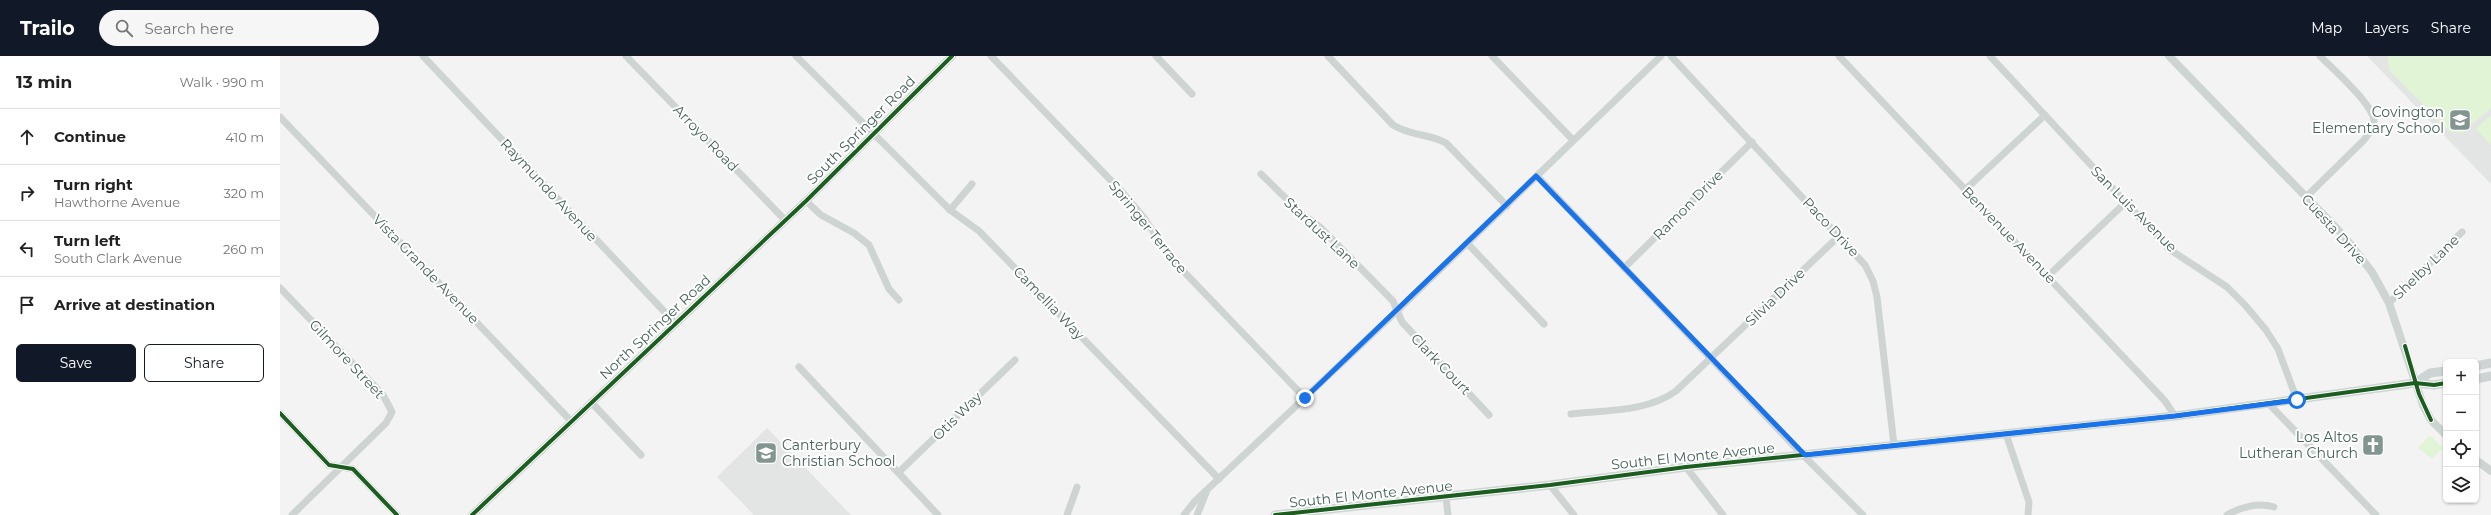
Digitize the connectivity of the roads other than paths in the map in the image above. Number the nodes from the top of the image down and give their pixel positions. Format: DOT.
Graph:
graph roads {
  1 [pos="423,56"];
  2 [pos="626,56"];
  3 [pos="796,56"];
  4 [pos="952,56"];
  5 [pos="991,56"];
  6 [pos="1156,56"];
  7 [pos="1328,56"];
  8 [pos="1492,56"];
  9 [pos="1661,56"];
  10 [pos="1671,56"];
  11 [pos="1839,56"];
  12 [pos="1990,56"];
  13 [pos="2169,56"];
  14 [pos="2320,56"];
  15 [pos="1192,94"];
  16 [pos="2044,115"];
  17 [pos="280,117"];
  18 [pos="874,135"];
  19 [pos="1573,140"];
  20 [pos="1752,142"];
  21 [pos="1261,174"];
  22 [pos="1536,176"];
  23 [pos="972,184"];
  24 [pos="1966,189"];
  25 [pos="2306,197"];
  26 [pos="806,201"];
  27 [pos="2125,203"];
  28 [pos="1507,206"];
  29 [pos="950,210"];
  30 [pos="785,220"];
  31 [pos="2462,232"];
  32 [pos="1840,235"];
  33 [pos="1468,244"];
  34 [pos="1624,268"];
  35 [pos="2048,276"];
  36 [pos="280,288"];
  37 [pos="900,300"];
  38 [pos="2389,303"];
  39 [pos="1397,311"];
  40 [pos="676,324"];
  41 [pos="1544,324"];
  42 [pos="1710,358"];
  43 [pos="1015,360"];
  44 [pos="2491,363"];
  45 [pos="2479,365"];
  46 [pos="799,367"];
  47 [pos="2443,371"];
  48 [pos="2491,376"];
  49 [pos="2479,378"];
  50 [pos="2416,383"];
  51 [pos="2443,384"];
  52 [pos="1305,398"];
  53 [pos="2297,400"];
  54 [pos="591,402"];
  55 [pos="2268,403"];
  56 [pos="280,413"];
  57 [pos="1571,414"];
  58 [pos="1489,415"];
  59 [pos="2175,416"];
  60 [pos="571,421"];
  61 [pos="2443,432"];
  62 [pos="2006,434"];
  63 [pos="1894,445"];
  64 [pos="641,454"];
  65 [pos="1805,455"];
  66 [pos="2479,462"];
  67 [pos="342,466"];
  68 [pos="1686,467"];
  69 [pos="2491,471"];
  70 [pos="899,472"];
  71 [pos="1219,479"];
  72 [pos="1550,485"];
  73 [pos="1077,488"];
  74 [pos="1206,491"];
  75 [pos="1446,497"];
  76 [pos="2274,507"];
  77 [pos="293,515"];
  78 [pos="397,515"];
  79 [pos="472,515"];
  80 [pos="938,515"];
  81 [pos="1067,515"];
  82 [pos="1184,515"];
  83 [pos="1197,515"];
  84 [pos="1275,515"];
  85 [pos="1448,515"];
  86 [pos="1574,515"];
  87 [pos="1723,515"];
  88 [pos="1863,515"];
  89 [pos="2028,515"];
  90 [pos="2227,515"];
  91 [pos="2376,515"];
  1 -- 40 [label="street, Raymundo Avenue"];
  2 -- 30 [label="street, Arroyo Road"];
  3 -- 18 [label="street, Camellia Way"];
  4 -- 18 [label="street, South Springer Road"];
  5 -- 52 [label="street, Springer Terrace"];
  6 -- 15 [label="street"];
  7 -- 28 [label="street"];
  8 -- 19 [label="street"];
  9 -- 19 [label="street"];
  10 -- 20 [label="street, Paco Drive"];
  11 -- 24 [label="street, Benvenue Avenue"];
  12 -- 16 [label="street, San Luis Avenue"];
  13 -- 25 [label="street, Cuesta Drive"];
  14 -- 25 [label="street"];
  16 -- 24 [label="street"];
  16 -- 27 [label="street, San Luis Avenue"];
  17 -- 60 [label="street, Vista Grande Avenue"];
  18 -- 26 [label="street, South Springer Road"];
  18 -- 29 [label="street, Camellia Way"];
  19 -- 22 [label="street"];
  20 -- 32 [label="street, Paco Drive"];
  20 -- 34 [label="street, Ramon Drive"];
  21 -- 39 [label="street, Stardust Lane"];
  22 -- 28 [label="street"];
  22 -- 34 [label="street"];
  23 -- 29 [label="street"];
  24 -- 35 [label="street, Benvenue Avenue"];
  25 -- 38 [label="street, Cuesta Drive"];
  26 -- 30 [label="street, South Springer Road"];
  26 -- 37 [label="street"];
  27 -- 35 [label="street"];
  27 -- 53 [label="street, San Luis Avenue"];
  28 -- 33 [label="street"];
  29 -- 71 [label="street, Camellia Way"];
  30 -- 40 [label="street, North Springer Road"];
  31 -- 38 [label="street, Shelby Lane"];
  32 -- 42 [label="street, Silvia Drive"];
  32 -- 63 [label="street, Paco Drive"];
  33 -- 39 [label="street"];
  33 -- 41 [label="street"];
  34 -- 42 [label="street"];
  35 -- 59 [label="street, Benvenue Avenue"];
  36 -- 67 [label="street, Gilmore Street"];
  38 -- 50 [label="street, Cuesta Drive"];
  39 -- 52 [label="street"];
  39 -- 58 [label="street, Clark Court"];
  40 -- 54 [label="street, North Springer Road"];
  42 -- 57 [label="street, Silvia Drive"];
  42 -- 65 [label="street"];
  43 -- 70 [label="street, Otis Way"];
  44 -- 45 [label="main road"];
  46 -- 70 [label="street"];
  47 -- 50 [label="main road, South El Monte Avenue"];
  48 -- 49 [label="main road"];
  50 -- 51 [label="main road, South El Monte Avenue"];
  50 -- 53 [label="main road, South El Monte Avenue"];
  50 -- 61 [label="street, Cuesta Drive"];
  52 -- 71 [label="street"];
  53 -- 55 [label="main road, South El Monte Avenue"];
  54 -- 60 [label="street, North Springer Road"];
  54 -- 64 [label="street"];
  55 -- 59 [label="main road, South El Monte Avenue"];
  55 -- 91 [label="street"];
  56 -- 67 [label="street"];
  59 -- 62 [label="main road, South El Monte Avenue"];
  60 -- 79 [label="street, North Springer Road"];
  62 -- 63 [label="main road, South El Monte Avenue"];
  62 -- 89 [label="street"];
  63 -- 65 [label="main road, South El Monte Avenue"];
  65 -- 68 [label="main road, South El Monte Avenue"];
  65 -- 88 [label="street"];
  66 -- 69 [label="street"];
  67 -- 77 [label="street"];
  67 -- 78 [label="street"];
  68 -- 72 [label="main road, South El Monte Avenue"];
  68 -- 87 [label="street"];
  70 -- 80 [label="street"];
  71 -- 74 [label="street"];
  72 -- 75 [label="main road, South El Monte Avenue"];
  72 -- 86 [label="street"];
  73 -- 81 [label="street"];
  74 -- 82 [label="street"];
  74 -- 83 [label="street"];
  75 -- 84 [label="main road, South El Monte Avenue"];
  75 -- 85 [label="street"];
  76 -- 90 [label="street"];
}
